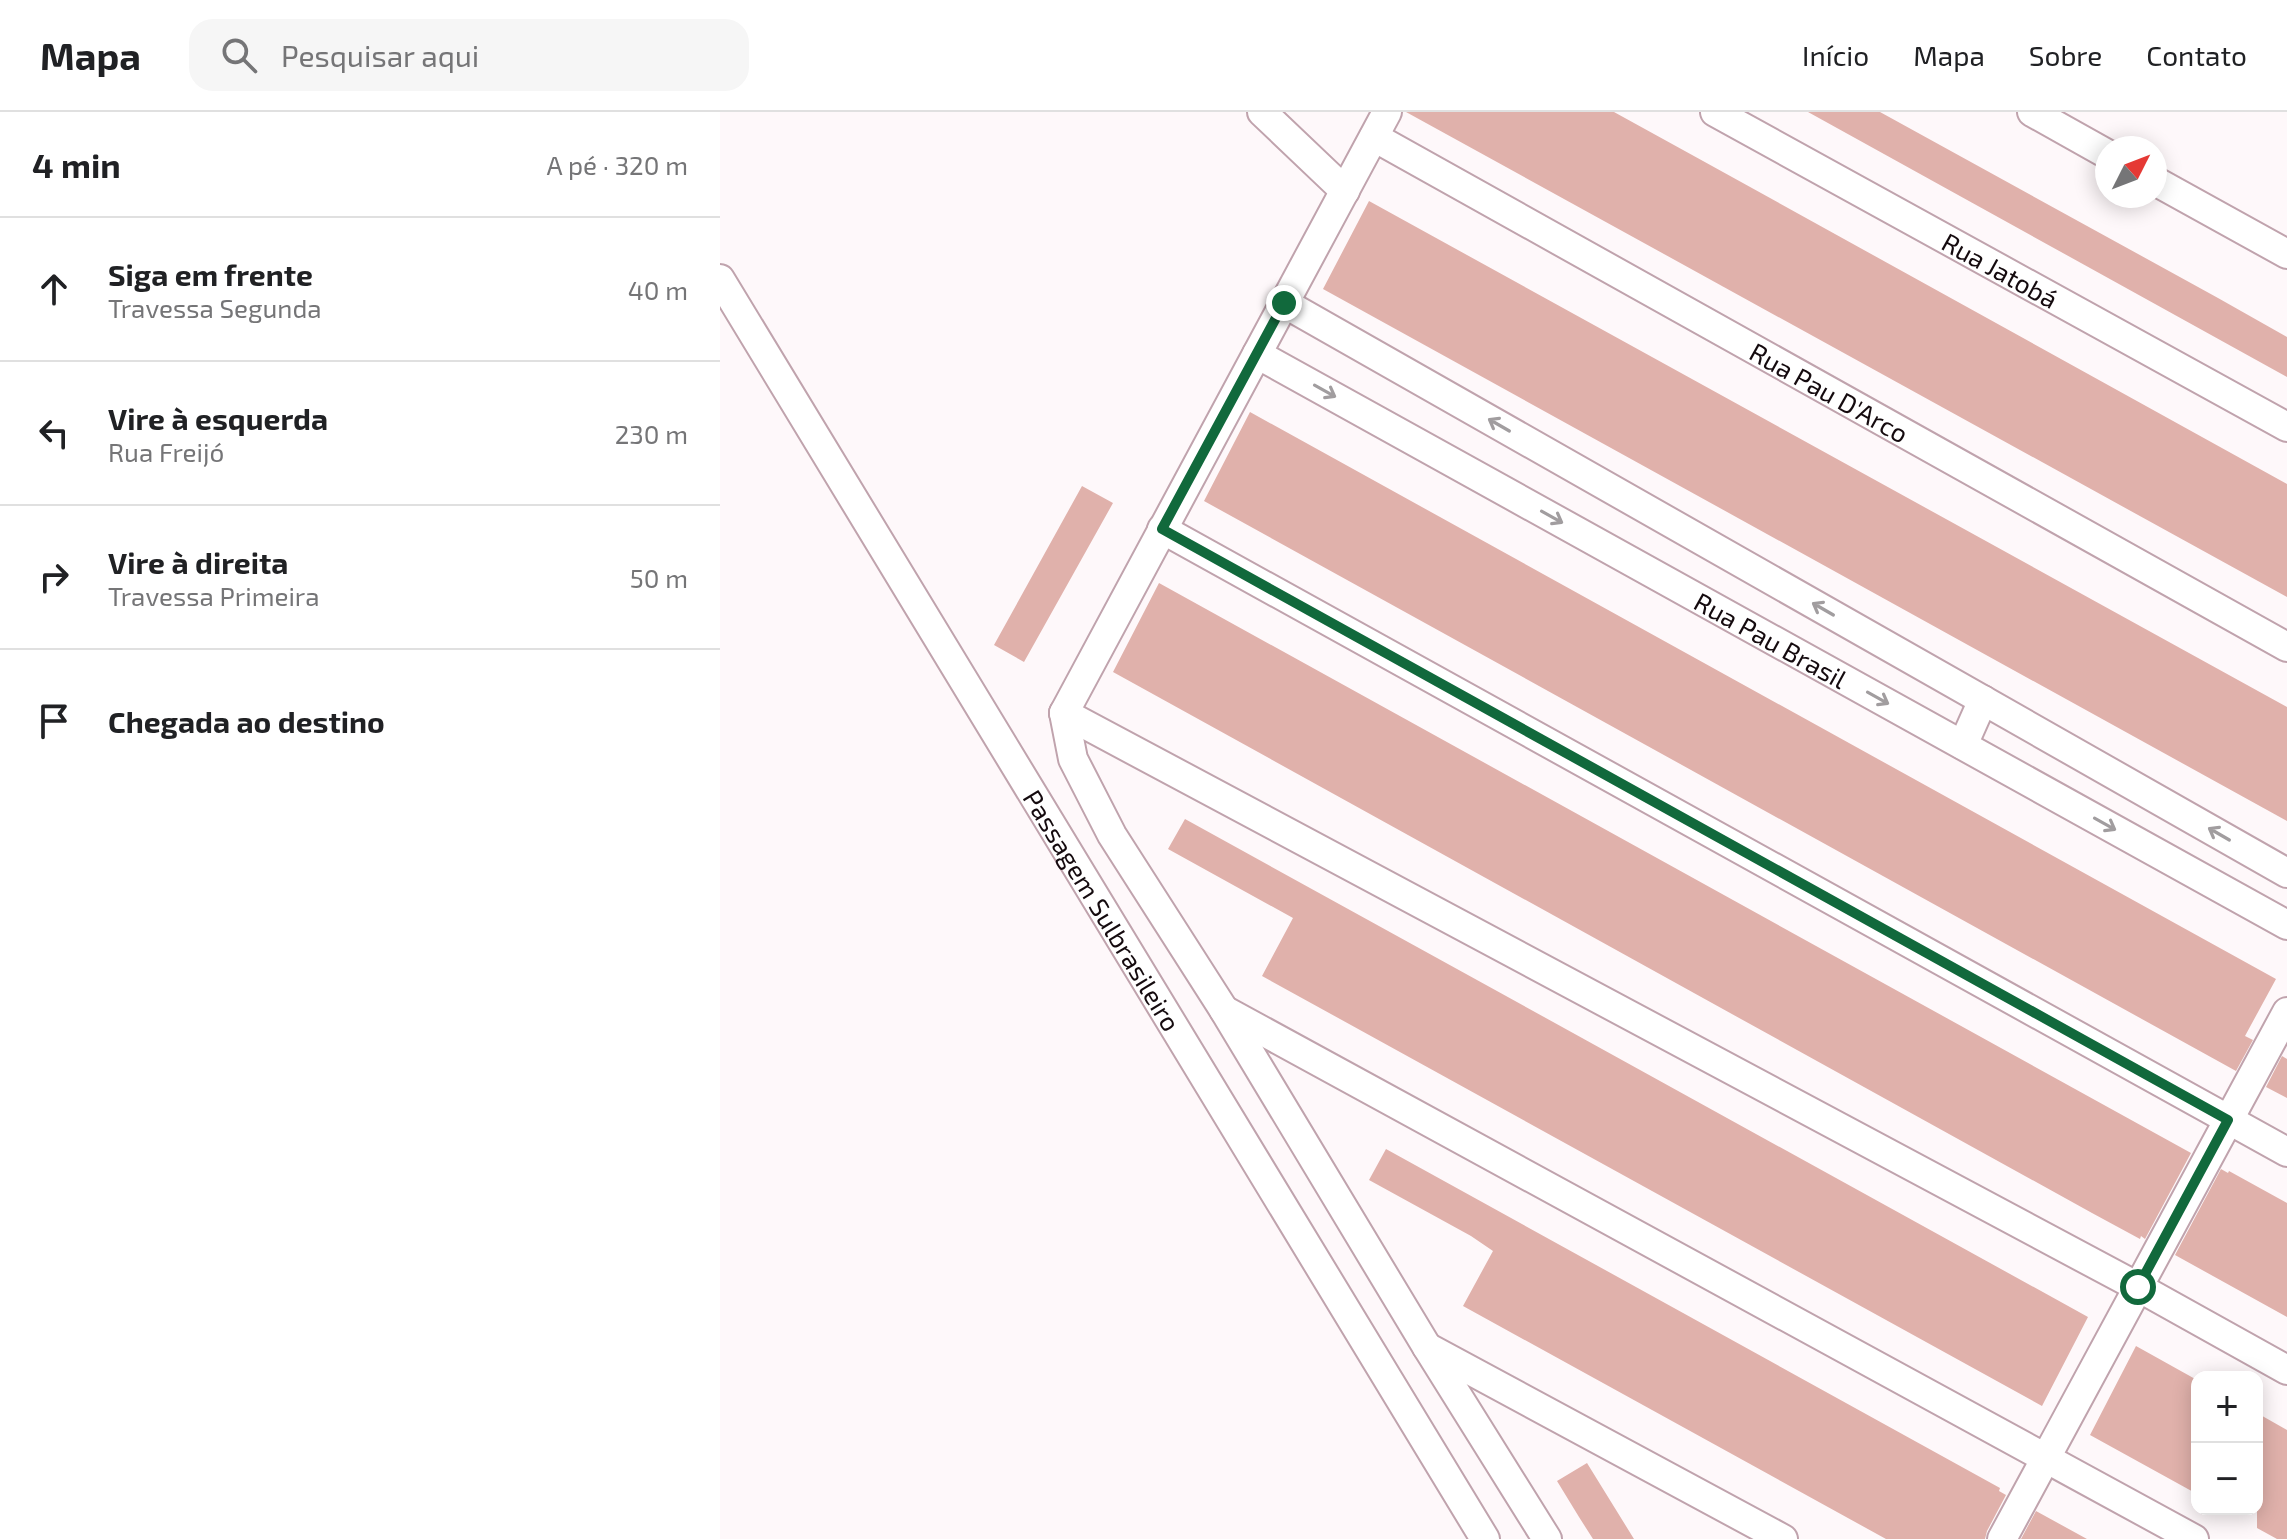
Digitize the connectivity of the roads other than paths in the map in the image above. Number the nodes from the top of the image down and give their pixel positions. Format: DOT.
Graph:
graph roads {
  1 [pos="1262,112"];
  2 [pos="1387,112"];
  3 [pos="1715,112"];
  4 [pos="2032,112"];
  5 [pos="1374,137"];
  6 [pos="2095,147"];
  7 [pos="2167,188"];
  8 [pos="1345,191"];
  9 [pos="2287,254"];
  10 [pos="720,279"];
  11 [pos="1284,303"];
  12 [pos="1257,354"];
  13 [pos="2287,427"];
  14 [pos="1162,529"];
  15 [pos="2287,647"];
  16 [pos="1983,700"];
  17 [pos="1064,713"];
  18 [pos="1963,745"];
  19 [pos="2287,873"];
  20 [pos="2287,925"];
  21 [pos="1224,1010"];
  22 [pos="2287,1012"];
  23 [pos="2228,1120"];
  24 [pos="2287,1152"];
  25 [pos="2138,1287"];
  26 [pos="1427,1347"];
  27 [pos="2287,1370"];
  28 [pos="2046,1457"];
  29 [pos="1485,1539"];
  30 [pos="1547,1539"];
  31 [pos="1783,1539"];
  32 [pos="2002,1539"];
  33 [pos="2194,1539"];
  1 -- 8 [label="street"];
  2 -- 5 [label="street"];
  3 -- 13 [label="street, Rua Jatobá"];
  4 -- 6 [label="street"];
  5 -- 8 [label="street"];
  5 -- 15 [label="street, Rua Pau D'Arco"];
  7 -- 9 [label="street"];
  8 -- 11 [label="street"];
  10 -- 29 [label="street, Passagem Sulbrasileiro"];
  11 -- 12 [label="street"];
  16 -- 11 [label="street, Rua Pau Brasil, one-way"];
  12 -- 14 [label="street"];
  12 -- 18 [label="street, Rua Pau Brasil, one-way"];
  14 -- 17 [label="street"];
  14 -- 23 [label="street"];
  16 -- 18 [label="street"];
  19 -- 16 [label="street, Rua Pau Brasil, one-way"];
  17 -- 21 [label="street"];
  17 -- 25 [label="street"];
  18 -- 20 [label="street, Rua Pau Brasil, one-way"];
  21 -- 26 [label="street"];
  21 -- 28 [label="street"];
  22 -- 23 [label="street"];
  23 -- 24 [label="street"];
  23 -- 25 [label="street"];
  25 -- 27 [label="street"];
  25 -- 28 [label="street"];
  26 -- 30 [label="street"];
  26 -- 31 [label="street"];
  28 -- 32 [label="street"];
  28 -- 33 [label="street"];
}
